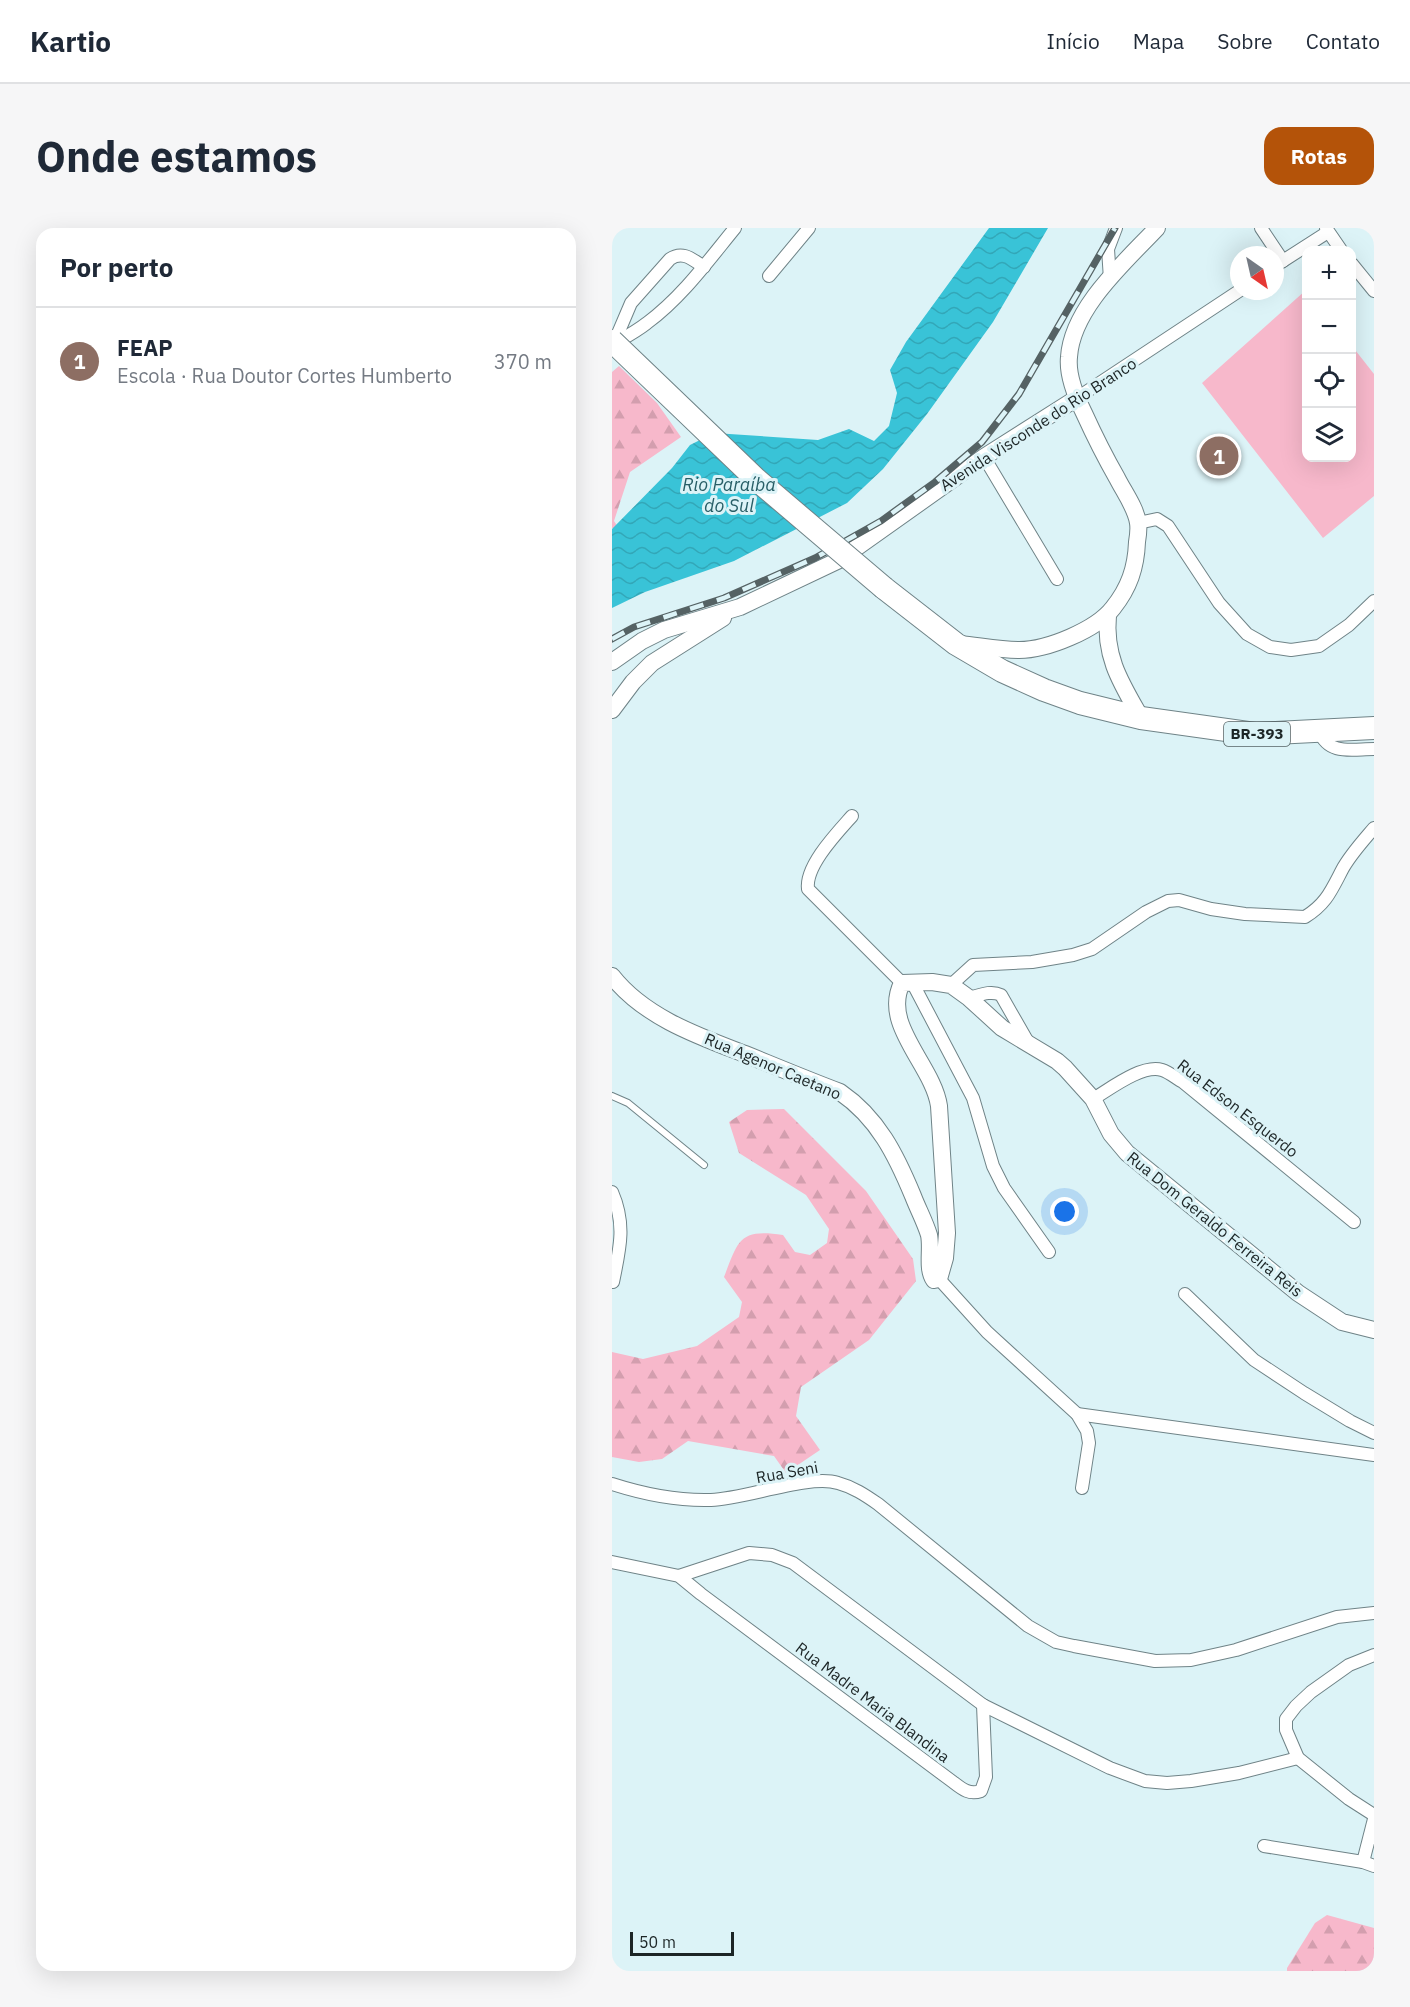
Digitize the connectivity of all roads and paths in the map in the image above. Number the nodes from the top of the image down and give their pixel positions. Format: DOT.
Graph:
graph roads {
  1 [pos="735,228"];
  2 [pos="809,228"];
  3 [pos="1116,228"];
  4 [pos="1157,228"];
  5 [pos="1261,228"];
  6 [pos="1327,230"];
  7 [pos="1270,246"];
  8 [pos="1338,246"];
  9 [pos="1284,260"];
  10 [pos="704,267"];
  11 [pos="1356,269"];
  12 [pos="769,276"];
  13 [pos="1110,279"];
  14 [pos="1374,291"];
  15 [pos="1230,297"];
  16 [pos="613,343"];
  17 [pos="1077,398"];
  18 [pos="984,457"];
  19 [pos="1138,523"];
  20 [pos="1058,579"];
  21 [pos="1374,601"];
  22 [pos="740,607"];
  23 [pos="1108,615"];
  24 [pos="956,644"];
  25 [pos="612,662"];
  26 [pos="612,710"];
  27 [pos="1141,718"];
  28 [pos="1374,728"];
  29 [pos="1318,731"];
  30 [pos="1374,749"];
  31 [pos="852,816"];
  32 [pos="1374,828"];
  33 [pos="612,976"];
  34 [pos="907,982"];
  35 [pos="951,985"];
  36 [pos="969,998"];
  37 [pos="1030,1045"];
  38 [pos="612,1096"];
  39 [pos="1092,1099"];
  40 [pos="704,1166"];
  41 [pos="612,1192"];
  42 [pos="1354,1222"];
  43 [pos="1049,1252"];
  44 [pos="939,1279"];
  45 [pos="613,1282"];
  46 [pos="1185,1294"];
  47 [pos="1342,1322"];
  48 [pos="1374,1330"];
  49 [pos="1374,1344"];
  50 [pos="1077,1414"];
  51 [pos="1374,1433"];
  52 [pos="1374,1455"];
  53 [pos="612,1484"];
  54 [pos="1082,1488"];
  55 [pos="612,1562"];
  56 [pos="679,1576"];
  57 [pos="1374,1613"];
  58 [pos="1374,1655"];
  59 [pos="983,1706"];
  60 [pos="1298,1758"];
  61 [pos="1374,1817"];
  62 [pos="1264,1846"];
  63 [pos="1368,1864"];
  1 -- 10 [label="street"];
  2 -- 12 [label="street"];
  3 -- 13 [label="street"];
  4 -- 13 [label="street"];
  5 -- 7 [label="street"];
  6 -- 8 [label="street"];
  6 -- 9 [label="street"];
  10 -- 16 [label="street"];
  10 -- 16 [label="street"];
  11 -- 14 [label="street"];
  13 -- 17 [label="street"];
  15 -- 17 [label="street, Avenida Visconde do Rio Branco"];
  16 -- 24 [label="highway, BR-393, bridge"];
  17 -- 18 [label="street, Avenida Visconde do Rio Branco"];
  17 -- 19 [label="street"];
  18 -- 20 [label="street"];
  18 -- 22 [label="street, Avenida Visconde do Rio Branco"];
  19 -- 21 [label="street"];
  19 -- 23 [label="street"];
  22 -- 25 [label="street"];
  22 -- 26 [label="street"];
  23 -- 24 [label="street"];
  23 -- 27 [label="street"];
  24 -- 27 [label="highway, BR-393"];
  27 -- 29 [label="highway, BR-393"];
  28 -- 29 [label="highway, BR-393"];
  29 -- 30 [label="street"];
  31 -- 34 [label="street"];
  32 -- 35 [label="street"];
  33 -- 44 [label="street, Rua Agenor Caetano"];
  34 -- 35 [label="street"];
  34 -- 43 [label="street"];
  34 -- 44 [label="street"];
  35 -- 36 [label="street, Rua Dom Geraldo Ferreira Reis"];
  36 -- 37 [label="street, Rua Dom Geraldo Ferreira Reis"];
  36 -- 37 [label="street"];
  37 -- 39 [label="street, Rua Dom Geraldo Ferreira Reis"];
  38 -- 40 [label="lane"];
  39 -- 42 [label="street, Rua Edson Esquerdo"];
  39 -- 47 [label="street, Rua Dom Geraldo Ferreira Reis"];
  41 -- 45 [label="street"];
  44 -- 50 [label="street, Rua Agenor Caetano"];
  46 -- 51 [label="street"];
  47 -- 48 [label="street, Rua Dom Geraldo Ferreira Reis"];
  47 -- 49 [label="street"];
  50 -- 52 [label="street"];
  50 -- 54 [label="street, Rua Agenor Caetano"];
  53 -- 57 [label="street, Rua Seni"];
  55 -- 56 [label="street, Rua Madre Maria Blandina"];
  56 -- 59 [label="street, Rua Madre Maria Blandina"];
  56 -- 59 [label="street, Rua Madre Maria Blandina"];
  58 -- 60 [label="street"];
  59 -- 60 [label="street, Rua Madre Maria Blandina"];
  60 -- 61 [label="street"];
  61 -- 63 [label="street"];
  62 -- 63 [label="street"];
}
